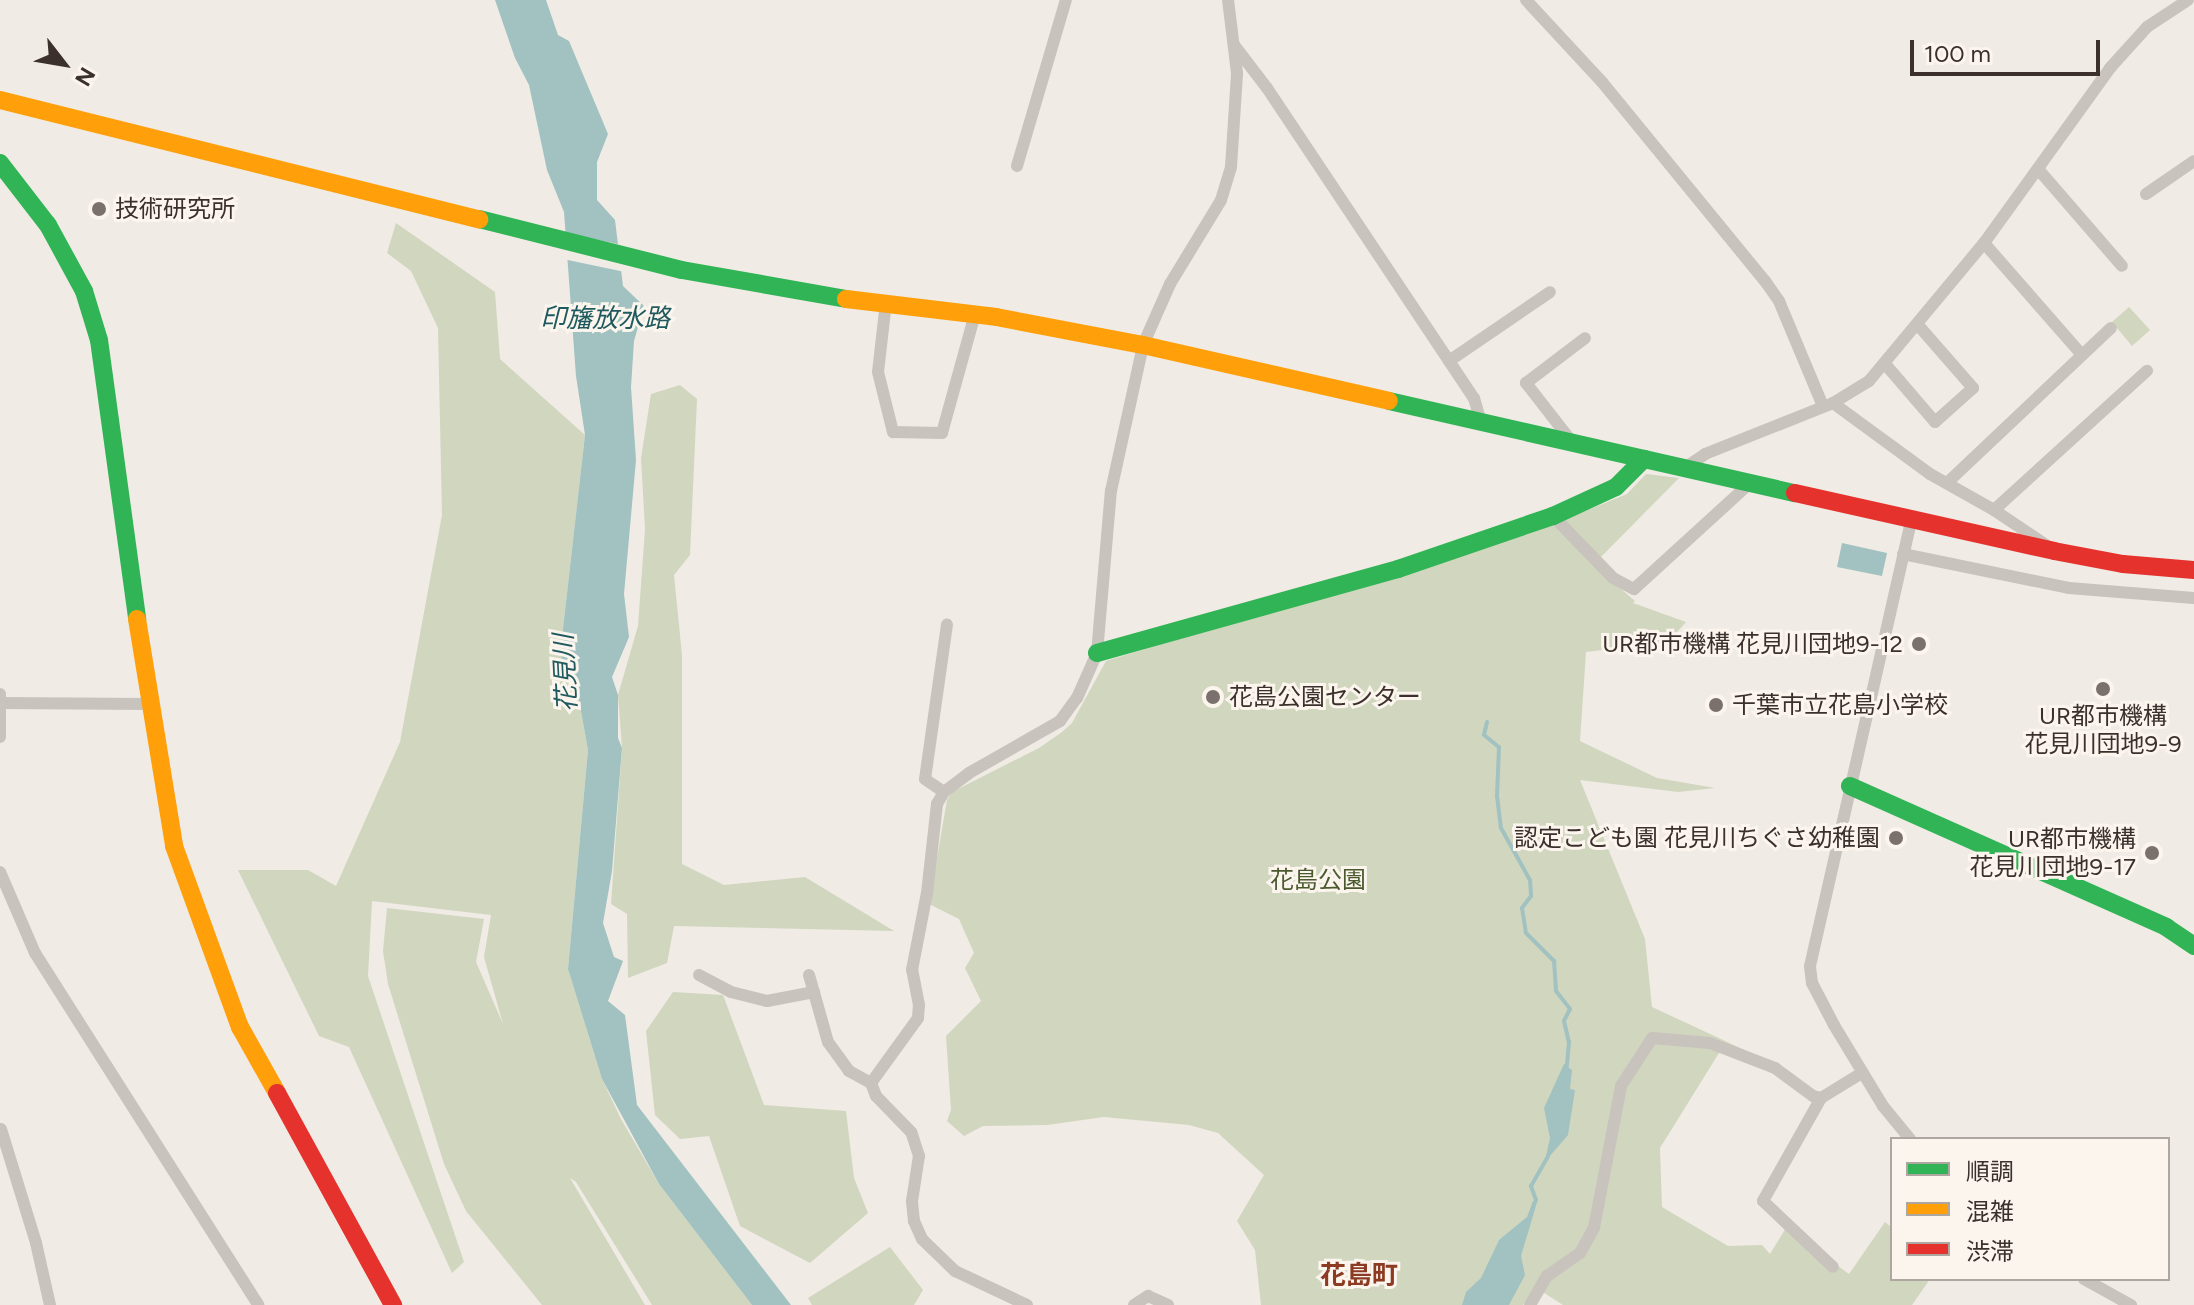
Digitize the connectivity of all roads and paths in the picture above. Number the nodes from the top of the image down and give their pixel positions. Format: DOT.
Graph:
graph roads {
  1 [pos="1066,0"];
  2 [pos="1228,0"];
  3 [pos="1526,0"];
  4 [pos="2159,0"];
  5 [pos="2188,0"];
  6 [pos="2168,11"];
  7 [pos="1232,42"];
  8 [pos="0,100"];
  9 [pos="2194,161"];
  10 [pos="0,163"];
  11 [pos="1017,166"];
  12 [pos="2038,169"];
  13 [pos="2146,194"];
  14 [pos="1984,243"];
  15 [pos="2122,266"];
  16 [pos="1550,292"];
  17 [pos="886,302"];
  18 [pos="975,314"];
  19 [pos="1918,325"];
  20 [pos="2111,328"];
  21 [pos="1585,338"];
  22 [pos="1143,345"];
  23 [pos="2082,355"];
  24 [pos="1449,361"];
  25 [pos="1886,365"];
  26 [pos="2147,371"];
  27 [pos="1828,405"];
  28 [pos="1481,422"];
  29 [pos="1574,444"];
  30 [pos="1644,459"];
  31 [pos="1683,469"];
  32 [pos="1948,482"];
  33 [pos="1750,483"];
  34 [pos="1994,510"];
  35 [pos="1553,516"];
  36 [pos="1911,520"];
  37 [pos="2054,551"];
  38 [pos="1903,554"];
  39 [pos="2194,570"];
  40 [pos="2194,598"];
  41 [pos="947,625"];
  42 [pos="1097,653"];
  43 [pos="0,694"];
  44 [pos="1,703"];
  45 [pos="149,704"];
  46 [pos="0,737"];
  47 [pos="1850,786"];
  48 [pos="944,792"];
  49 [pos="0,872"];
  50 [pos="2194,946"];
  51 [pos="699,975"];
  52 [pos="809,975"];
  53 [pos="814,992"];
  54 [pos="1862,1073"];
  55 [pos="871,1083"];
  56 [pos="1821,1098"];
  57 [pos="1,1129"];
  58 [pos="1909,1137"];
  59 [pos="1833,1267"];
  60 [pos="2087,1281"];
  61 [pos="2115,1302"];
  62 [pos="50,1305"];
  63 [pos="258,1305"];
  64 [pos="393,1305"];
  65 [pos="1027,1305"];
  66 [pos="1134,1305"];
  67 [pos="1168,1305"];
  68 [pos="1530,1305"];
  69 [pos="2131,1305"];
  1 -- 11 [label="street"];
  2 -- 7 [label="street"];
  3 -- 27 [label="street"];
  4 -- 6 [label="street"];
  5 -- 6 [label="street"];
  6 -- 12 [label="street"];
  7 -- 22 [label="street"];
  7 -- 24 [label="street"];
  8 -- 17 [label="street"];
  9 -- 13 [label="street"];
  10 -- 45 [label="street"];
  12 -- 14 [label="street"];
  12 -- 15 [label="street"];
  14 -- 19 [label="street"];
  14 -- 23 [label="street"];
  16 -- 24 [label="street"];
  17 -- 18 [label="street"];
  17 -- 18 [label="street"];
  18 -- 22 [label="street"];
  19 -- 25 [label="street"];
  19 -- 25 [label="street"];
  20 -- 23 [label="street"];
  21 -- 29 [label="street"];
  22 -- 28 [label="street"];
  22 -- 42 [label="street"];
  23 -- 32 [label="street"];
  24 -- 28 [label="street"];
  25 -- 27 [label="street"];
  26 -- 34 [label="street"];
  27 -- 31 [label="street"];
  27 -- 32 [label="street"];
  28 -- 29 [label="street"];
  29 -- 30 [label="street"];
  30 -- 31 [label="street"];
  30 -- 35 [label="street"];
  31 -- 33 [label="street"];
  32 -- 34 [label="street"];
  33 -- 35 [label="street"];
  33 -- 36 [label="street"];
  34 -- 37 [label="street"];
  35 -- 42 [label="street"];
  36 -- 37 [label="street"];
  36 -- 38 [label="street"];
  37 -- 39 [label="street"];
  38 -- 40 [label="street"];
  38 -- 47 [label="street"];
  41 -- 48 [label="street"];
  42 -- 48 [label="street"];
  43 -- 44 [label="street"];
  44 -- 45 [label="street"];
  44 -- 46 [label="street"];
  45 -- 64 [label="street"];
  47 -- 50 [label="street"];
  47 -- 54 [label="street"];
  48 -- 55 [label="street"];
  49 -- 63 [label="street"];
  51 -- 53 [label="street"];
  52 -- 53 [label="street"];
  53 -- 55 [label="street"];
  54 -- 56 [label="street"];
  54 -- 58 [label="street"];
  55 -- 65 [label="street"];
  56 -- 59 [label="street"];
  56 -- 68 [label="street"];
  57 -- 62 [label="street"];
  60 -- 61 [label="street"];
  61 -- 69 [label="street"];
  66 -- 67 [label="street"];
}
